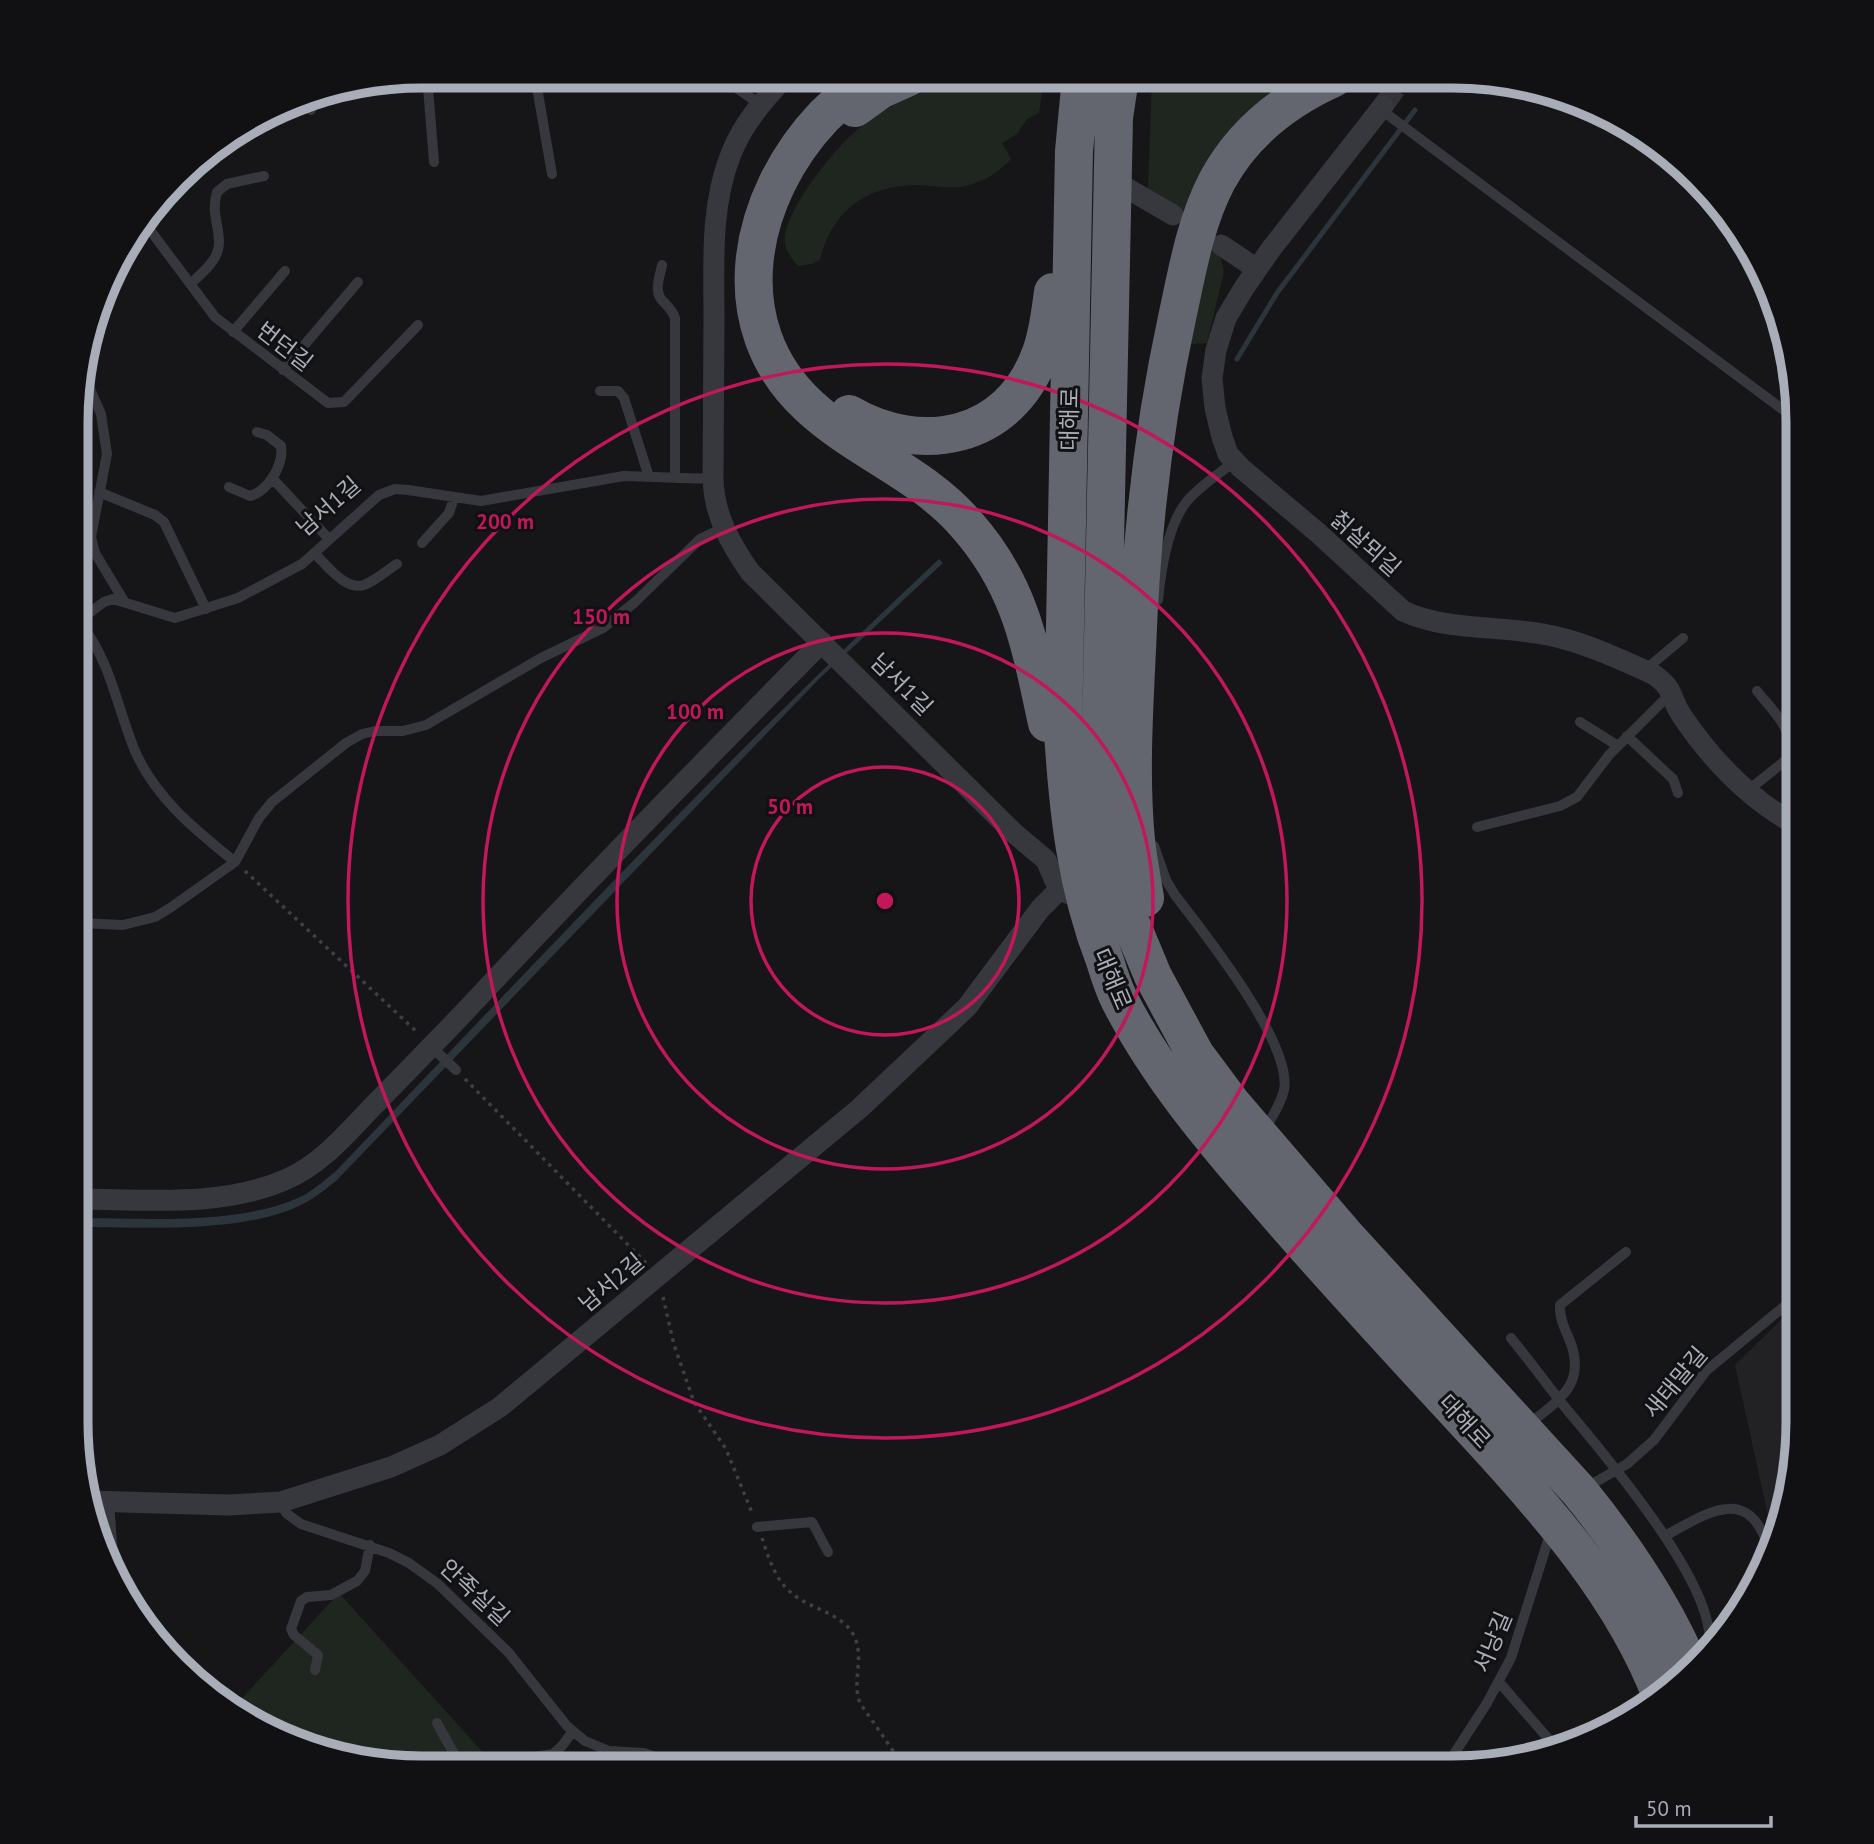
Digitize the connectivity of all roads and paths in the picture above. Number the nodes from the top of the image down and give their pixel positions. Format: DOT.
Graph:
graph roads {
  1 [pos="428,88"];
  2 [pos="537,88"];
  3 [pos="737,88"];
  4 [pos="775,88"];
  5 [pos="858,88"];
  6 [pos="884,88"];
  7 [pos="1080,88"];
  8 [pos="1118,88"];
  9 [pos="1316,88"];
  10 [pos="760,104"];
  11 [pos="312,106"];
  12 [pos="311,110"];
  13 [pos="1386,112"];
  14 [pos="1074,151"];
  15 [pos="434,162"];
  16 [pos="552,174"];
  17 [pos="264,176"];
  18 [pos="1113,180"];
  19 [pos="1173,215"];
  20 [pos="149,229"];
  21 [pos="1221,245"];
  22 [pos="662,265"];
  23 [pos="1257,269"];
  24 [pos="285,271"];
  25 [pos="358,282"];
  26 [pos="190,284"];
  27 [pos="418,325"];
  28 [pos="233,332"];
  29 [pos="283,370"];
  30 [pos="89,387"];
  31 [pos="600,391"];
  32 [pos="1786,412"];
  33 [pos="257,432"];
  34 [pos="1235,461"];
  35 [pos="649,477"];
  36 [pos="272,478"];
  37 [pos="676,478"];
  38 [pos="713,480"];
  39 [pos="229,487"];
  40 [pos="99,492"];
  41 [pos="454,498"];
  42 [pos="96,510"];
  43 [pos="88,513"];
  44 [pos="723,527"];
  45 [pos="330,539"];
  46 [pos="422,543"];
  47 [pos="314,553"];
  48 [pos="397,564"];
  49 [pos="124,601"];
  50 [pos="1157,608"];
  51 [pos="206,609"];
  52 [pos="88,615"];
  53 [pos="88,634"];
  54 [pos="1683,638"];
  55 [pos="825,645"];
  56 [pos="1645,670"];
  57 [pos="1757,691"];
  58 [pos="1672,692"];
  59 [pos="1580,722"];
  60 [pos="1786,728"];
  61 [pos="1627,736"];
  62 [pos="1618,746"];
  63 [pos="1786,760"];
  64 [pos="1746,792"];
  65 [pos="1678,793"];
  66 [pos="1786,820"];
  67 [pos="1477,827"];
  68 [pos="1071,828"];
  69 [pos="1152,829"];
  70 [pos="235,862"];
  71 [pos="1073,896"];
  72 [pos="88,923"];
  73 [pos="1180,1025"];
  74 [pos="435,1051"];
  75 [pos="456,1070"];
  76 [pos="1261,1138"];
  77 [pos="88,1199"];
  78 [pos="1626,1252"];
  79 [pos="658,1277"];
  80 [pos="1786,1303"];
  81 [pos="1511,1338"];
  82 [pos="1559,1399"];
  83 [pos="1523,1429"];
  84 [pos="1616,1470"];
  85 [pos="1579,1491"];
  86 [pos="97,1501"];
  87 [pos="109,1502"];
  88 [pos="281,1502"];
  89 [pos="1555,1522"];
  90 [pos="757,1527"];
  91 [pos="1665,1536"];
  92 [pos="1766,1537"];
  93 [pos="370,1545"];
  94 [pos="112,1548"];
  95 [pos="828,1552"];
  96 [pos="1709,1636"];
  97 [pos="1687,1661"];
  98 [pos="315,1670"];
  99 [pos="1499,1682"];
  100 [pos="1657,1687"];
  101 [pos="436,1723"];
  102 [pos="573,1731"];
  103 [pos="1551,1742"];
  104 [pos="615,1751"];
  105 [pos="553,1754"];
  106 [pos="456,1756"];
  107 [pos="537,1756"];
  108 [pos="615,1756"];
  109 [pos="652,1756"];
  110 [pos="897,1756"];
  111 [pos="1453,1756"];
  1 -- 15 [label="lane"];
  2 -- 16 [label="lane"];
  3 -- 10 [label="lane"];
  4 -- 10 [label="street, 남서1길"];
  5 -- 68 [label="highway"];
  6 -- 14 [label="highway"];
  7 -- 14 [label="highway, 대해로"];
  8 -- 18 [label="highway, 대해로"];
  9 -- 73 [label="highway"];
  10 -- 38 [label="street, 남서1길"];
  11 -- 12 [label="lane"];
  13 -- 23 [label="street, 칡살뫼길"];
  13 -- 32 [label="lane"];
  14 -- 68 [label="highway, 대해로"];
  17 -- 26 [label="lane"];
  18 -- 19 [label="street"];
  18 -- 73 [label="highway, 대해로"];
  20 -- 26 [label="lane, 번던길"];
  21 -- 23 [label="street"];
  22 -- 37 [label="lane"];
  23 -- 34 [label="street, 칡살뫼길"];
  24 -- 28 [label="lane"];
  25 -- 29 [label="lane"];
  26 -- 28 [label="lane, 번던길"];
  27 -- 29 [label="lane, 번던길"];
  28 -- 29 [label="lane, 번던길"];
  30 -- 40 [label="lane"];
  31 -- 35 [label="lane"];
  33 -- 36 [label="lane"];
  34 -- 50 [label="lane"];
  34 -- 56 [label="street, 칡살뫼길"];
  35 -- 37 [label="lane, 남서1길"];
  35 -- 41 [label="lane, 남서1길"];
  36 -- 39 [label="lane"];
  36 -- 45 [label="lane"];
  37 -- 38 [label="lane, 남서1길"];
  38 -- 44 [label="street, 남서1길"];
  40 -- 42 [label="lane"];
  40 -- 51 [label="lane"];
  41 -- 45 [label="lane, 남서1길"];
  41 -- 46 [label="lane"];
  42 -- 43 [label="lane"];
  42 -- 49 [label="lane"];
  44 -- 55 [label="street, 남서1길"];
  44 -- 70 [label="lane"];
  45 -- 47 [label="lane, 남서1길"];
  47 -- 48 [label="lane"];
  47 -- 51 [label="lane, 남서1길"];
  49 -- 51 [label="lane, 남서1길"];
  49 -- 52 [label="lane"];
  53 -- 70 [label="lane"];
  54 -- 56 [label="lane"];
  55 -- 71 [label="street, 남서1길"];
  55 -- 74 [label="street"];
  56 -- 58 [label="street, 칡살뫼길"];
  57 -- 60 [label="lane"];
  58 -- 61 [label="lane"];
  58 -- 64 [label="street, 칡살뫼길"];
  59 -- 62 [label="lane"];
  61 -- 62 [label="lane"];
  61 -- 65 [label="lane"];
  62 -- 67 [label="lane"];
  63 -- 64 [label="lane"];
  64 -- 66 [label="street, 칡살뫼길"];
  68 -- 71 [label="highway, 대해로"];
  69 -- 76 [label="lane"];
  70 -- 72 [label="lane"];
  70 -- 74 [label="path"];
  71 -- 79 [label="street, 남서2길"];
  71 -- 89 [label="highway, 대해로"];
  73 -- 76 [label="highway, 대해로"];
  74 -- 75 [label="lane"];
  74 -- 77 [label="street"];
  75 -- 79 [label="path"];
  76 -- 83 [label="highway, 대해로"];
  78 -- 82 [label="lane"];
  79 -- 88 [label="street, 남서2길"];
  79 -- 90 [label="path"];
  80 -- 84 [label="lane, 새태말길"];
  81 -- 82 [label="lane"];
  82 -- 83 [label="lane"];
  82 -- 84 [label="lane"];
  83 -- 85 [label="highway, 대해로"];
  84 -- 85 [label="lane, 새태말길"];
  84 -- 91 [label="lane"];
  85 -- 97 [label="highway, 대해로"];
  86 -- 87 [label="street, 남서2길"];
  87 -- 88 [label="street, 남서2길"];
  87 -- 94 [label="lane"];
  88 -- 93 [label="lane, 안족실길"];
  89 -- 99 [label="lane, 서낭길"];
  89 -- 100 [label="highway, 대해로"];
  90 -- 95 [label="lane"];
  90 -- 110 [label="path"];
  91 -- 92 [label="lane"];
  91 -- 96 [label="lane"];
  93 -- 98 [label="lane"];
  93 -- 102 [label="lane, 안족실길"];
  99 -- 103 [label="lane"];
  99 -- 111 [label="lane, 서낭길"];
  101 -- 106 [label="lane"];
  102 -- 104 [label="lane, 안족실길"];
  102 -- 105 [label="lane"];
  104 -- 108 [label="lane"];
  104 -- 109 [label="lane, 안족실길"];
  105 -- 107 [label="lane"];
}
